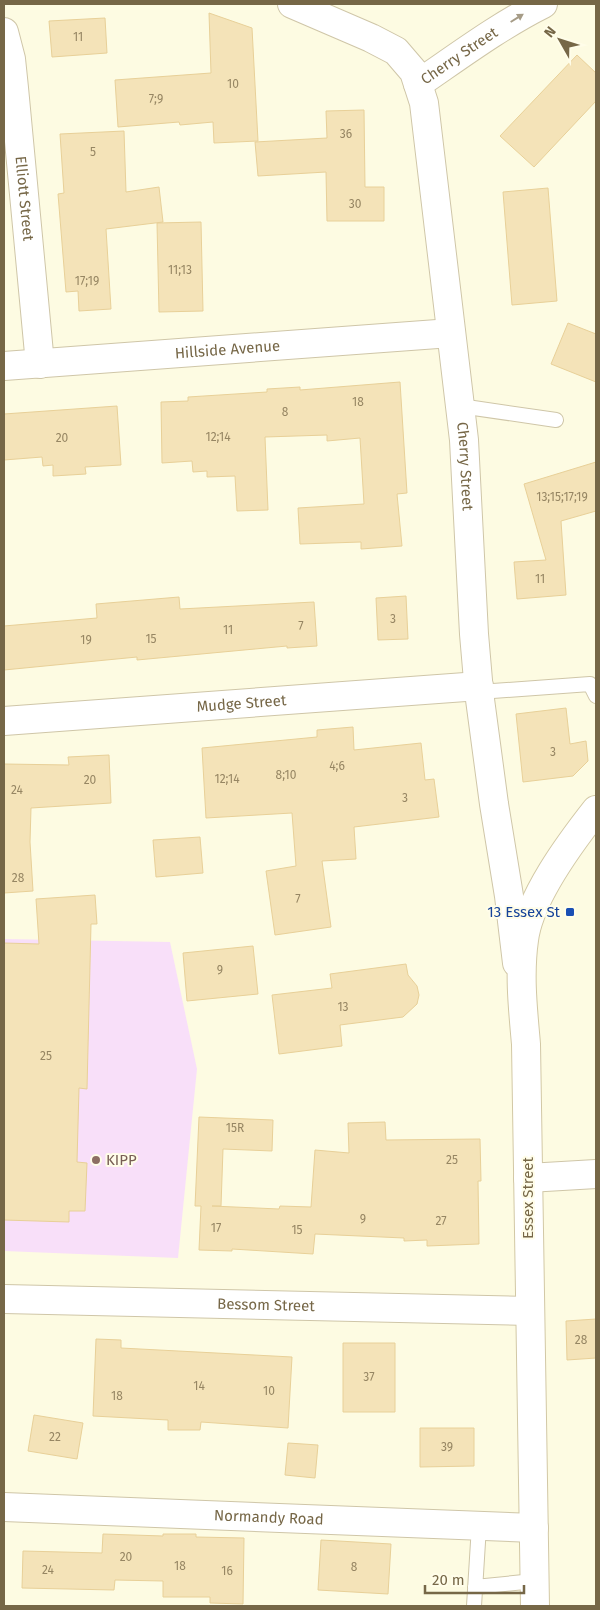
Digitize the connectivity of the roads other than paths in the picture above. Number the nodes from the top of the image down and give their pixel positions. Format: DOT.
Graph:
graph roads {
  1 [pos="292,4"];
  2 [pos="544,4"];
  3 [pos="4,33"];
  4 [pos="418,84"];
  5 [pos="451,333"];
  6 [pos="40,364"];
  7 [pos="4,366"];
  8 [pos="460,406"];
  9 [pos="556,420"];
  10 [pos="479,689"];
  11 [pos="596,696"];
  12 [pos="4,721"];
  13 [pos="596,810"];
  14 [pos="522,996"];
  15 [pos="596,1174"];
  16 [pos="528,1178"];
  17 [pos="4,1299"];
  18 [pos="529,1311"];
  19 [pos="4,1507"];
  20 [pos="479,1526"];
  21 [pos="534,1528"];
  22 [pos="475,1587"];
  23 [pos="534,1593"];
  24 [pos="474,1606"];
  1 -- 4 [label="street"];
  4 -- 2 [label="street, Cherry Street, one-way"];
  3 -- 6 [label="street, Elliott Street"];
  4 -- 5 [label="street, Cherry Street"];
  5 -- 6 [label="street, Hillside Avenue"];
  5 -- 8 [label="street, Cherry Street"];
  6 -- 7 [label="street, Hillside Avenue"];
  8 -- 9 [label="lane"];
  8 -- 10 [label="street, Cherry Street"];
  10 -- 11 [label="lane"];
  10 -- 12 [label="street, Mudge Street"];
  10 -- 14 [label="street, Cherry Street"];
  13 -- 14 [label="street, Essex Street"];
  14 -- 16 [label="street, Essex Street"];
  15 -- 16 [label="street"];
  16 -- 18 [label="street, Essex Street"];
  17 -- 18 [label="street, Bessom Street"];
  18 -- 21 [label="street, Essex Street"];
  19 -- 20 [label="street, Normandy Road"];
  20 -- 21 [label="street, Normandy Road"];
  20 -- 22 [label="lane"];
  21 -- 23 [label="street, Essex Street"];
  22 -- 23 [label="lane"];
  22 -- 24 [label="lane"];
}
